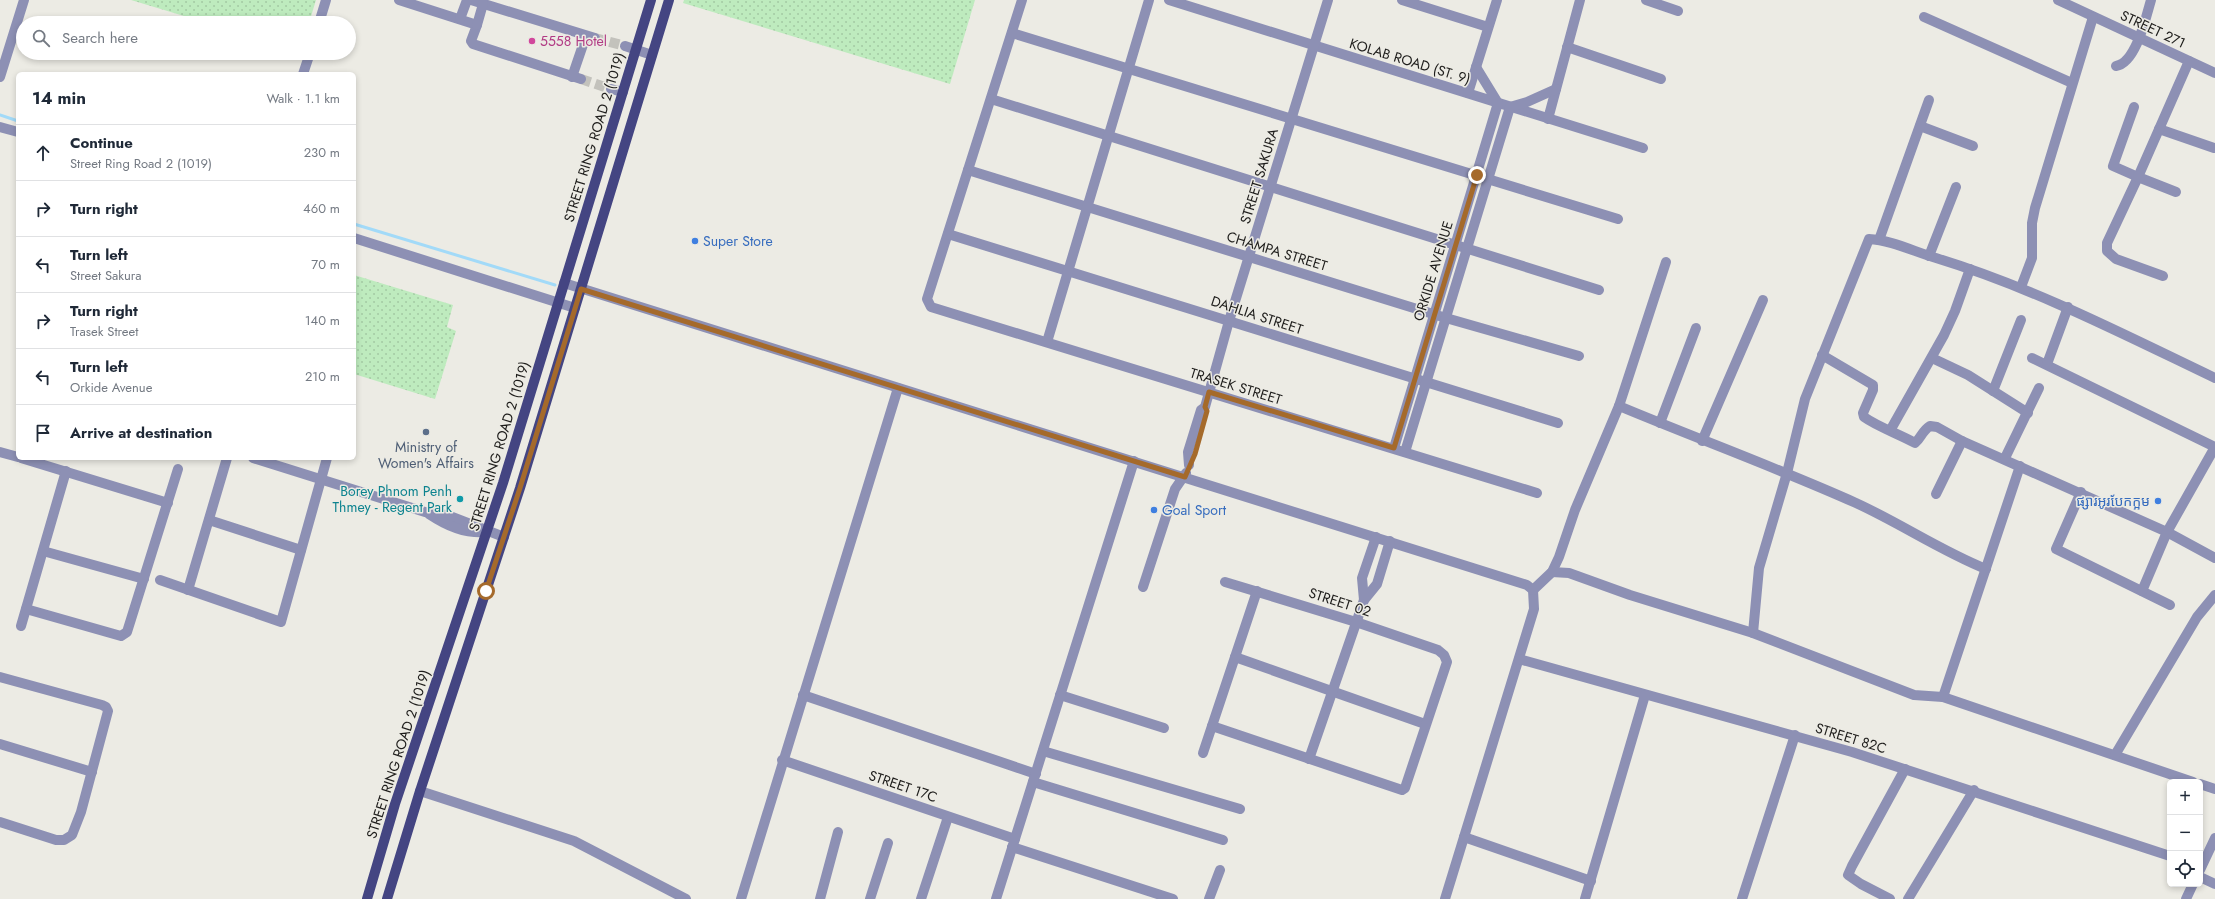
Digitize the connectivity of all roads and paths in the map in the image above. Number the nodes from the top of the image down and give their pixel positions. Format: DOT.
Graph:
graph roads {
  1 [pos="24,0"];
  2 [pos="326,0"];
  3 [pos="399,0"];
  4 [pos="467,0"];
  5 [pos="471,0"];
  6 [pos="651,0"];
  7 [pos="669,0"];
  8 [pos="1022,0"];
  9 [pos="1149,0"];
  10 [pos="1169,0"];
  11 [pos="1328,0"];
  12 [pos="1402,0"];
  13 [pos="1497,0"];
  14 [pos="1580,0"];
  15 [pos="1646,0"];
  16 [pos="2058,0"];
  17 [pos="2151,0"];
  18 [pos="484,4"];
  19 [pos="1678,11"];
  20 [pos="19,16"];
  21 [pos="321,16"];
  22 [pos="1924,17"];
  23 [pos="2093,17"];
  24 [pos="460,19"];
  25 [pos="477,25"];
  26 [pos="16,26"];
  27 [pos="1488,27"];
  28 [pos="1012,32"];
  29 [pos="2138,38"];
  30 [pos="1314,45"];
  31 [pos="625,46"];
  32 [pos="1567,48"];
  33 [pos="636,50"];
  34 [pos="652,55"];
  35 [pos="308,60"];
  36 [pos="2189,61"];
  37 [pos="2116,66"];
  38 [pos="1476,67"];
  39 [pos="1129,68"];
  40 [pos="304,72"];
  41 [pos="2215,72"];
  42 [pos="0,78"];
  43 [pos="1661,79"];
  44 [pos="2072,83"];
  45 [pos="611,88"];
  46 [pos="1556,89"];
  47 [pos="623,92"];
  48 [pos="1468,93"];
  49 [pos="991,99"];
  50 [pos="1929,100"];
  51 [pos="1498,103"];
  52 [pos="1510,107"];
  53 [pos="2134,107"];
  54 [pos="1292,117"];
  55 [pos="1548,119"];
  56 [pos="1920,126"];
  57 [pos="0,127"];
  58 [pos="2159,129"];
  59 [pos="16,131"];
  60 [pos="1109,135"];
  61 [pos="1973,146"];
  62 [pos="1643,148"];
  63 [pos="2214,148"];
  64 [pos="968,170"];
  65 [pos="1477,175"];
  66 [pos="2138,176"];
  67 [pos="1488,179"];
  68 [pos="1270,187"];
  69 [pos="1956,187"];
  70 [pos="2176,192"];
  71 [pos="1087,207"];
  72 [pos="1618,219"];
  73 [pos="948,234"];
  74 [pos="356,239"];
  75 [pos="1879,240"];
  76 [pos="1455,245"];
  77 [pos="1467,249"];
  78 [pos="1249,256"];
  79 [pos="1929,256"];
  80 [pos="1666,262"];
  81 [pos="1970,268"];
  82 [pos="1068,271"];
  83 [pos="2163,276"];
  84 [pos="564,284"];
  85 [pos="2021,287"];
  86 [pos="581,289"];
  87 [pos="1599,290"];
  88 [pos="1763,300"];
  89 [pos="558,302"];
  90 [pos="2068,307"];
  91 [pos="575,308"];
  92 [pos="1435,314"];
  93 [pos="1446,318"];
  94 [pos="2021,320"];
  95 [pos="1229,321"];
  96 [pos="1696,328"];
  97 [pos="1046,342"];
  98 [pos="1822,355"];
  99 [pos="1579,356"];
  100 [pos="1932,358"];
  101 [pos="2032,358"];
  102 [pos="2047,364"];
  103 [pos="2215,378"];
  104 [pos="1415,380"];
  105 [pos="1426,384"];
  106 [pos="898,388"];
  107 [pos="2039,388"];
  108 [pos="1993,391"];
  109 [pos="1209,392"];
  110 [pos="1619,406"];
  111 [pos="1205,407"];
  112 [pos="2028,413"];
  113 [pos="1558,423"];
  114 [pos="1660,423"];
  115 [pos="1891,429"];
  116 [pos="1702,441"];
  117 [pos="1962,441"];
  118 [pos="2215,447"];
  119 [pos="1394,448"];
  120 [pos="0,452"];
  121 [pos="1405,452"];
  122 [pos="16,456"];
  123 [pos="2005,458"];
  124 [pos="28,460"];
  125 [pos="226,460"];
  126 [pos="259,460"];
  127 [pos="326,460"];
  128 [pos="1134,461"];
  129 [pos="1189,465"];
  130 [pos="2020,466"];
  131 [pos="178,469"];
  132 [pos="66,471"];
  133 [pos="1787,473"];
  134 [pos="1185,477"];
  135 [pos="321,479"];
  136 [pos="2081,492"];
  137 [pos="1537,493"];
  138 [pos="1936,494"];
  139 [pos="168,503"];
  140 [pos="209,520"];
  141 [pos="487,532"];
  142 [pos="2167,532"];
  143 [pos="504,537"];
  144 [pos="1376,537"];
  145 [pos="1390,541"];
  146 [pos="301,550"];
  147 [pos="43,551"];
  148 [pos="2215,558"];
  149 [pos="1986,569"];
  150 [pos="1552,572"];
  151 [pos="144,579"];
  152 [pos="160,580"];
  153 [pos="1225,582"];
  154 [pos="1143,587"];
  155 [pos="188,590"];
  156 [pos="1533,590"];
  157 [pos="1257,591"];
  158 [pos="2142,591"];
  159 [pos="2215,595"];
  160 [pos="1364,600"];
  161 [pos="2170,604"];
  162 [pos="26,609"];
  163 [pos="1356,622"];
  164 [pos="20,626"];
  165 [pos="1753,633"];
  166 [pos="1235,658"];
  167 [pos="1519,659"];
  168 [pos="0,677"];
  169 [pos="1331,691"];
  170 [pos="803,695"];
  171 [pos="1060,695"];
  172 [pos="1644,695"];
  173 [pos="1943,697"];
  174 [pos="1425,724"];
  175 [pos="1212,726"];
  176 [pos="1164,728"];
  177 [pos="1796,735"];
  178 [pos="0,744"];
  179 [pos="1043,751"];
  180 [pos="1203,753"];
  181 [pos="2115,755"];
  182 [pos="1308,759"];
  183 [pos="782,760"];
  184 [pos="1905,769"];
  185 [pos="92,772"];
  186 [pos="1034,778"];
  187 [pos="2184,779"];
  188 [pos="2203,785"];
  189 [pos="1974,790"];
  190 [pos="2215,790"];
  191 [pos="420,791"];
  192 [pos="1240,809"];
  193 [pos="948,817"];
  194 [pos="0,822"];
  195 [pos="838,832"];
  196 [pos="1464,837"];
  197 [pos="2215,838"];
  198 [pos="1223,840"];
  199 [pos="888,843"];
  200 [pos="1014,843"];
  201 [pos="2167,855"];
  202 [pos="2203,864"];
  203 [pos="1220,870"];
  204 [pos="2203,878"];
  205 [pos="1591,881"];
  206 [pos="2215,884"];
  207 [pos="2192,887"];
  208 [pos="1159,897"];
  209 [pos="367,899"];
  210 [pos="387,899"];
  211 [pos="686,899"];
  212 [pos="741,899"];
  213 [pos="820,899"];
  214 [pos="870,899"];
  215 [pos="921,899"];
  216 [pos="996,899"];
  217 [pos="1173,899"];
  218 [pos="1209,899"];
  219 [pos="1445,899"];
  220 [pos="1585,899"];
  221 [pos="1742,899"];
  222 [pos="1890,899"];
  223 [pos="1908,899"];
  224 [pos="2186,899"];
  1 -- 20 [label="street"];
  2 -- 21 [label="street"];
  3 -- 24 [label="street"];
  4 -- 24 [label="street"];
  5 -- 18 [label="street"];
  6 -- 33 [label="main road, STREET RING ROAD 2 (1019)"];
  7 -- 34 [label="main road"];
  8 -- 28 [label="street"];
  9 -- 39 [label="street"];
  10 -- 30 [label="street, KOLAB ROAD (ST. 9)"];
  11 -- 30 [label="street, STREET SAKURA"];
  12 -- 27 [label="street"];
  13 -- 27 [label="street"];
  14 -- 32 [label="street"];
  15 -- 19 [label="street"];
  16 -- 23 [label="street, STREET 271"];
  17 -- 29 [label="street"];
  18 -- 25 [label="street"];
  18 -- 25 [label="street"];
  22 -- 44 [label="street"];
  23 -- 29 [label="street, STREET 271"];
  23 -- 44 [label="street"];
  24 -- 25 [label="street"];
  26 -- 42 [label="street"];
  27 -- 38 [label="street"];
  28 -- 39 [label="street"];
  28 -- 49 [label="street"];
  29 -- 36 [label="street, STREET 271"];
  29 -- 37 [label="street"];
  30 -- 48 [label="street, KOLAB ROAD (ST. 9)"];
  30 -- 54 [label="street, STREET SAKURA"];
  31 -- 33 [label="street"];
  32 -- 43 [label="street"];
  32 -- 46 [label="street"];
  33 -- 34 [label="street"];
  33 -- 47 [label="main road, STREET RING ROAD 2 (1019)"];
  34 -- 86 [label="main road"];
  35 -- 40 [label="street"];
  36 -- 41 [label="street, STREET 271"];
  36 -- 58 [label="street"];
  38 -- 48 [label="street"];
  38 -- 51 [label="street"];
  39 -- 54 [label="street"];
  39 -- 60 [label="street"];
  44 -- 85 [label="street"];
  45 -- 47 [label="street"];
  46 -- 52 [label="street"];
  46 -- 55 [label="street"];
  47 -- 84 [label="main road, STREET RING ROAD 2 (1019)"];
  48 -- 51 [label="street, KOLAB ROAD (ST. 9)"];
  49 -- 60 [label="street"];
  49 -- 64 [label="street"];
  50 -- 56 [label="street"];
  51 -- 52 [label="street, KOLAB ROAD (ST. 9)"];
  51 -- 65 [label="street, ORKIDE AVENUE"];
  52 -- 55 [label="street, KOLAB ROAD (ST. 9)"];
  52 -- 67 [label="street, ORKIDE AVENUE"];
  53 -- 66 [label="street"];
  54 -- 65 [label="street"];
  54 -- 68 [label="street, STREET SAKURA"];
  55 -- 62 [label="street, KOLAB ROAD (ST. 9)"];
  56 -- 61 [label="street"];
  56 -- 75 [label="street"];
  57 -- 59 [label="street"];
  58 -- 63 [label="street"];
  58 -- 66 [label="street"];
  60 -- 68 [label="street"];
  60 -- 71 [label="street"];
  64 -- 71 [label="street, CHAMPA STREET"];
  64 -- 73 [label="street"];
  65 -- 67 [label="street"];
  65 -- 76 [label="street, ORKIDE AVENUE"];
  66 -- 70 [label="street"];
  66 -- 83 [label="street"];
  67 -- 72 [label="street"];
  67 -- 77 [label="street, ORKIDE AVENUE"];
  68 -- 76 [label="street"];
  68 -- 78 [label="street, STREET SAKURA"];
  69 -- 79 [label="street"];
  71 -- 78 [label="street, CHAMPA STREET"];
  71 -- 82 [label="street"];
  73 -- 82 [label="street, DAHLIA STREET"];
  73 -- 97 [label="street, TRASEK STREET"];
  74 -- 89 [label="street"];
  75 -- 79 [label="street"];
  75 -- 98 [label="street"];
  76 -- 77 [label="street"];
  76 -- 92 [label="street, ORKIDE AVENUE"];
  77 -- 87 [label="street"];
  77 -- 93 [label="street, ORKIDE AVENUE"];
  78 -- 92 [label="street, CHAMPA STREET"];
  78 -- 95 [label="street, STREET SAKURA"];
  79 -- 81 [label="street"];
  80 -- 110 [label="street"];
  81 -- 85 [label="street"];
  81 -- 100 [label="street"];
  82 -- 95 [label="street, DAHLIA STREET"];
  82 -- 97 [label="street"];
  84 -- 86 [label="street"];
  84 -- 89 [label="main road, STREET RING ROAD 2 (1019)"];
  85 -- 90 [label="street"];
  86 -- 91 [label="main road"];
  86 -- 106 [label="street"];
  88 -- 116 [label="street"];
  89 -- 91 [label="street"];
  89 -- 141 [label="main road, STREET RING ROAD 2 (1019)"];
  90 -- 102 [label="street"];
  90 -- 103 [label="street"];
  91 -- 143 [label="main road"];
  92 -- 93 [label="street, CHAMPA STREET"];
  92 -- 104 [label="street, ORKIDE AVENUE"];
  93 -- 99 [label="street, CHAMPA STREET"];
  93 -- 105 [label="street, ORKIDE AVENUE"];
  94 -- 108 [label="street"];
  95 -- 104 [label="street, DAHLIA STREET"];
  95 -- 109 [label="street, STREET SAKURA"];
  96 -- 114 [label="street"];
  97 -- 109 [label="street, TRASEK STREET"];
  98 -- 115 [label="street"];
  98 -- 133 [label="street"];
  100 -- 108 [label="street"];
  100 -- 115 [label="street"];
  101 -- 102 [label="street"];
  102 -- 118 [label="street"];
  104 -- 105 [label="street, DAHLIA STREET"];
  104 -- 119 [label="street, ORKIDE AVENUE"];
  105 -- 113 [label="street, DAHLIA STREET"];
  105 -- 121 [label="street, ORKIDE AVENUE"];
  106 -- 128 [label="street"];
  106 -- 170 [label="street"];
  107 -- 112 [label="street"];
  108 -- 112 [label="street"];
  109 -- 111 [label="street, STREET SAKURA"];
  109 -- 119 [label="street, TRASEK STREET"];
  110 -- 114 [label="street"];
  110 -- 150 [label="street"];
  111 -- 129 [label="street, STREET SAKURA"];
  111 -- 129 [label="street, STREET SAKURA"];
  112 -- 123 [label="street"];
  114 -- 116 [label="street"];
  115 -- 117 [label="street"];
  116 -- 133 [label="street"];
  117 -- 123 [label="street"];
  117 -- 138 [label="street"];
  118 -- 142 [label="street"];
  119 -- 121 [label="street, TRASEK STREET"];
  120 -- 122 [label="street"];
  121 -- 137 [label="street, TRASEK STREET"];
  123 -- 130 [label="street"];
  124 -- 132 [label="street"];
  125 -- 140 [label="street"];
  126 -- 135 [label="street"];
  127 -- 135 [label="street"];
  128 -- 134 [label="street"];
  128 -- 171 [label="street"];
  129 -- 134 [label="street, STREET SAKURA"];
  130 -- 136 [label="street"];
  130 -- 149 [label="street"];
  131 -- 139 [label="street"];
  132 -- 139 [label="street"];
  132 -- 147 [label="street"];
  133 -- 149 [label="street"];
  133 -- 165 [label="street"];
  134 -- 144 [label="street"];
  134 -- 154 [label="street, STREET SAKURA"];
  135 -- 141 [label="street"];
  135 -- 146 [label="street"];
  136 -- 142 [label="street"];
  136 -- 158 [label="street"];
  139 -- 151 [label="street"];
  140 -- 146 [label="street"];
  140 -- 155 [label="street"];
  141 -- 143 [label="street"];
  141 -- 209 [label="main road, STREET RING ROAD 2 (1019)"];
  142 -- 148 [label="street"];
  142 -- 158 [label="street"];
  143 -- 191 [label="main road"];
  144 -- 145 [label="street"];
  144 -- 160 [label="street"];
  145 -- 156 [label="street"];
  145 -- 160 [label="street"];
  146 -- 155 [label="street"];
  147 -- 151 [label="street"];
  147 -- 162 [label="street"];
  149 -- 173 [label="street"];
  150 -- 156 [label="street"];
  150 -- 165 [label="street"];
  151 -- 162 [label="street"];
  152 -- 155 [label="street"];
  153 -- 157 [label="street, STREET 02"];
  156 -- 167 [label="street"];
  157 -- 163 [label="street, STREET 02"];
  157 -- 166 [label="street"];
  158 -- 161 [label="street"];
  159 -- 181 [label="street"];
  160 -- 163 [label="street"];
  162 -- 164 [label="street"];
  163 -- 169 [label="street"];
  163 -- 174 [label="street, STREET 02"];
  165 -- 173 [label="street"];
  166 -- 169 [label="street"];
  166 -- 175 [label="street"];
  167 -- 172 [label="street, STREET 82C"];
  167 -- 196 [label="street"];
  168 -- 185 [label="street"];
  169 -- 174 [label="street"];
  169 -- 182 [label="street"];
  170 -- 183 [label="street"];
  170 -- 186 [label="street"];
  171 -- 176 [label="street"];
  171 -- 179 [label="street"];
  172 -- 177 [label="street, STREET 82C"];
  172 -- 205 [label="street"];
  173 -- 181 [label="street"];
  174 -- 182 [label="street"];
  175 -- 180 [label="street"];
  175 -- 182 [label="street"];
  177 -- 184 [label="street, STREET 82C"];
  177 -- 221 [label="street"];
  178 -- 185 [label="street"];
  179 -- 186 [label="street"];
  179 -- 192 [label="street"];
  181 -- 187 [label="street"];
  183 -- 193 [label="street, STREET 17C"];
  183 -- 212 [label="street"];
  184 -- 189 [label="street, STREET 82C"];
  184 -- 222 [label="street"];
  185 -- 194 [label="street"];
  186 -- 198 [label="street"];
  186 -- 200 [label="street"];
  188 -- 190 [label="street"];
  189 -- 201 [label="street, STREET 82C"];
  189 -- 223 [label="street"];
  191 -- 210 [label="main road"];
  191 -- 211 [label="street"];
  193 -- 200 [label="street, STREET 17C"];
  193 -- 215 [label="street"];
  195 -- 213 [label="street"];
  196 -- 205 [label="street"];
  196 -- 219 [label="street"];
  197 -- 202 [label="street"];
  199 -- 214 [label="street"];
  200 -- 208 [label="street, STREET 17C"];
  200 -- 216 [label="street"];
  203 -- 218 [label="street"];
  204 -- 206 [label="street"];
  205 -- 220 [label="street"];
  207 -- 224 [label="street"];
  208 -- 217 [label="street, STREET 17C"];
}
